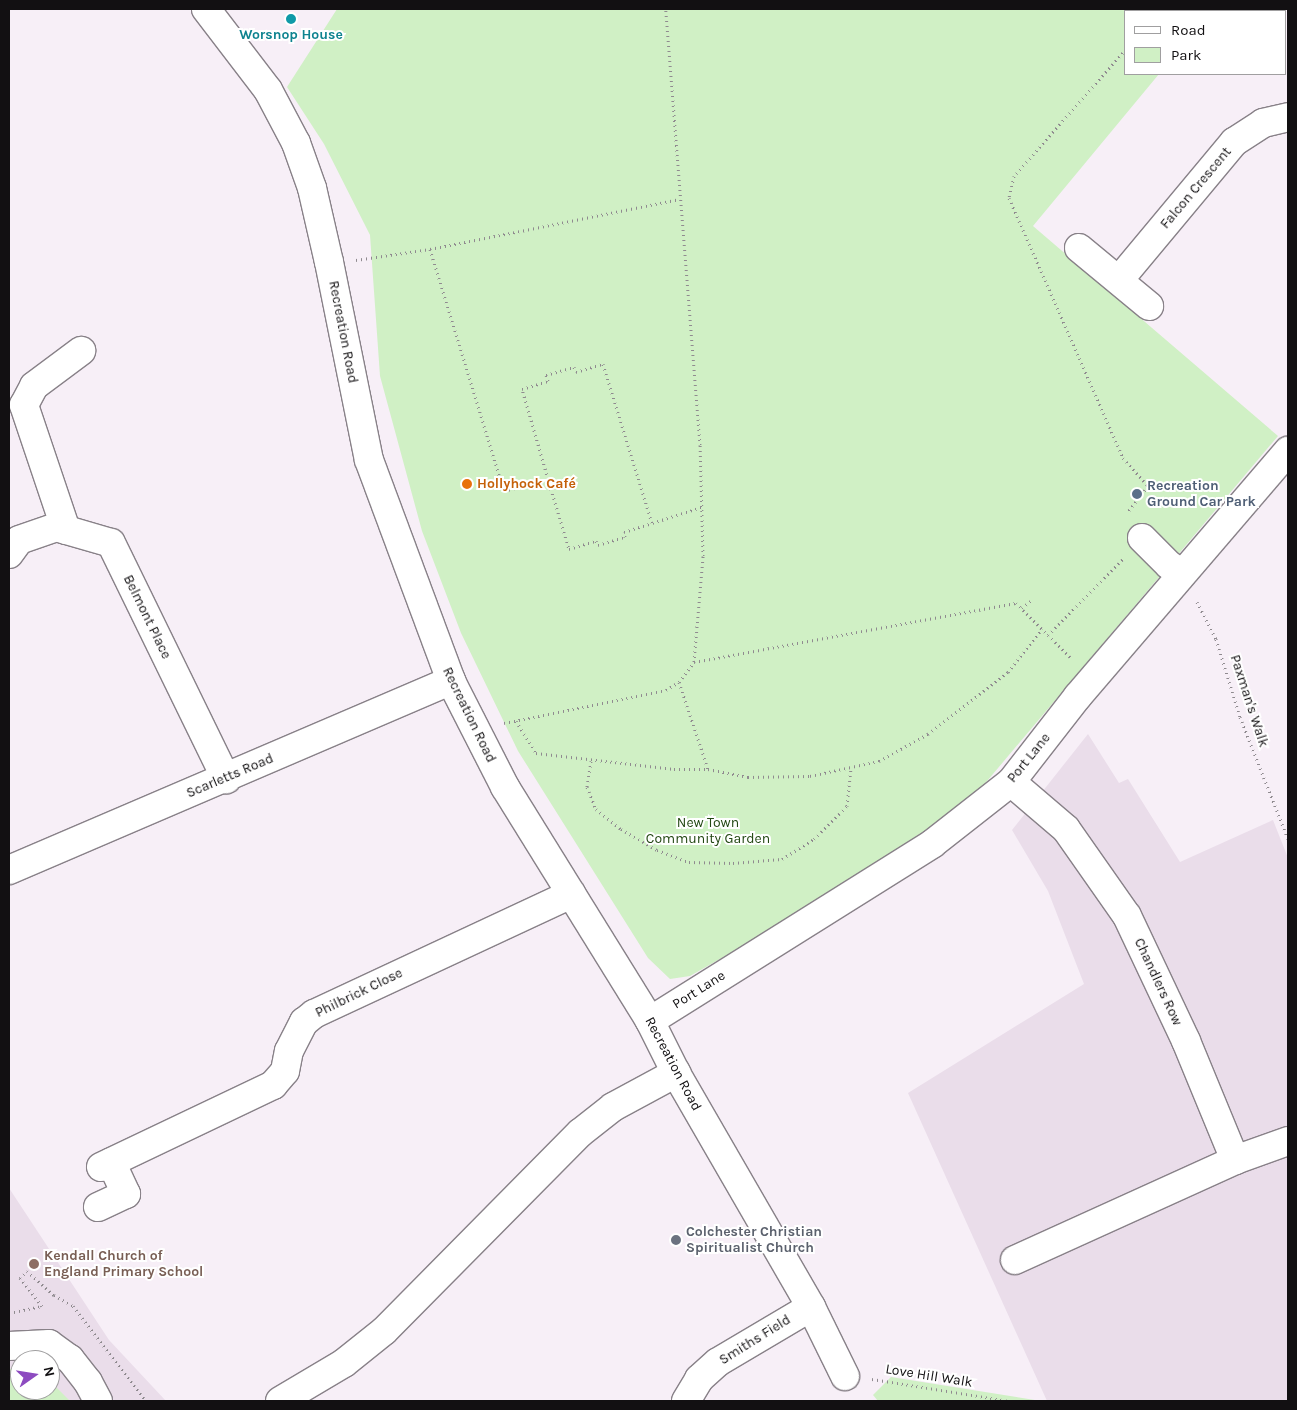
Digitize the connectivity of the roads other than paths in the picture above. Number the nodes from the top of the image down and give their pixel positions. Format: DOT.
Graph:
graph roads {
  1 [pos="206,9"];
  2 [pos="1288,117"];
  3 [pos="1079,248"];
  4 [pos="1119,280"];
  5 [pos="1149,306"];
  6 [pos="80,351"];
  7 [pos="1288,451"];
  8 [pos="66,530"];
  9 [pos="1142,538"];
  10 [pos="14,547"];
  11 [pos="1182,573"];
  12 [pos="451,681"];
  13 [pos="226,778"];
  14 [pos="1011,782"];
  15 [pos="9,870"];
  16 [pos="571,894"];
  17 [pos="650,1021"];
  18 [pos="676,1073"];
  19 [pos="1288,1141"];
  20 [pos="1235,1160"];
  21 [pos="98,1207"];
  22 [pos="1015,1260"];
  23 [pos="811,1307"];
  24 [pos="9,1346"];
  25 [pos="845,1376"];
  26 [pos="98,1401"];
  27 [pos="280,1401"];
  28 [pos="686,1401"];
  1 -- 12 [label="street, Recreation Road"];
  2 -- 4 [label="street, Falcon Crescent"];
  3 -- 4 [label="street"];
  4 -- 5 [label="street"];
  6 -- 8 [label="street"];
  7 -- 11 [label="street, Port Lane"];
  8 -- 10 [label="street, Belmont Place"];
  8 -- 13 [label="street, Belmont Place"];
  9 -- 11 [label="street"];
  11 -- 14 [label="street, Port Lane"];
  12 -- 13 [label="street, Scarletts Road"];
  12 -- 16 [label="street, Recreation Road"];
  13 -- 15 [label="street, Scarletts Road"];
  14 -- 17 [label="street, Port Lane"];
  14 -- 20 [label="street, Chandlers Row"];
  16 -- 17 [label="street, Recreation Road"];
  16 -- 21 [label="street, Philbrick Close"];
  17 -- 18 [label="street, Recreation Road"];
  18 -- 23 [label="street, Recreation Road"];
  18 -- 27 [label="street"];
  19 -- 20 [label="street"];
  20 -- 22 [label="street"];
  23 -- 25 [label="street, Recreation Road"];
  23 -- 28 [label="street, Smiths Field"];
  24 -- 26 [label="street"];
}
